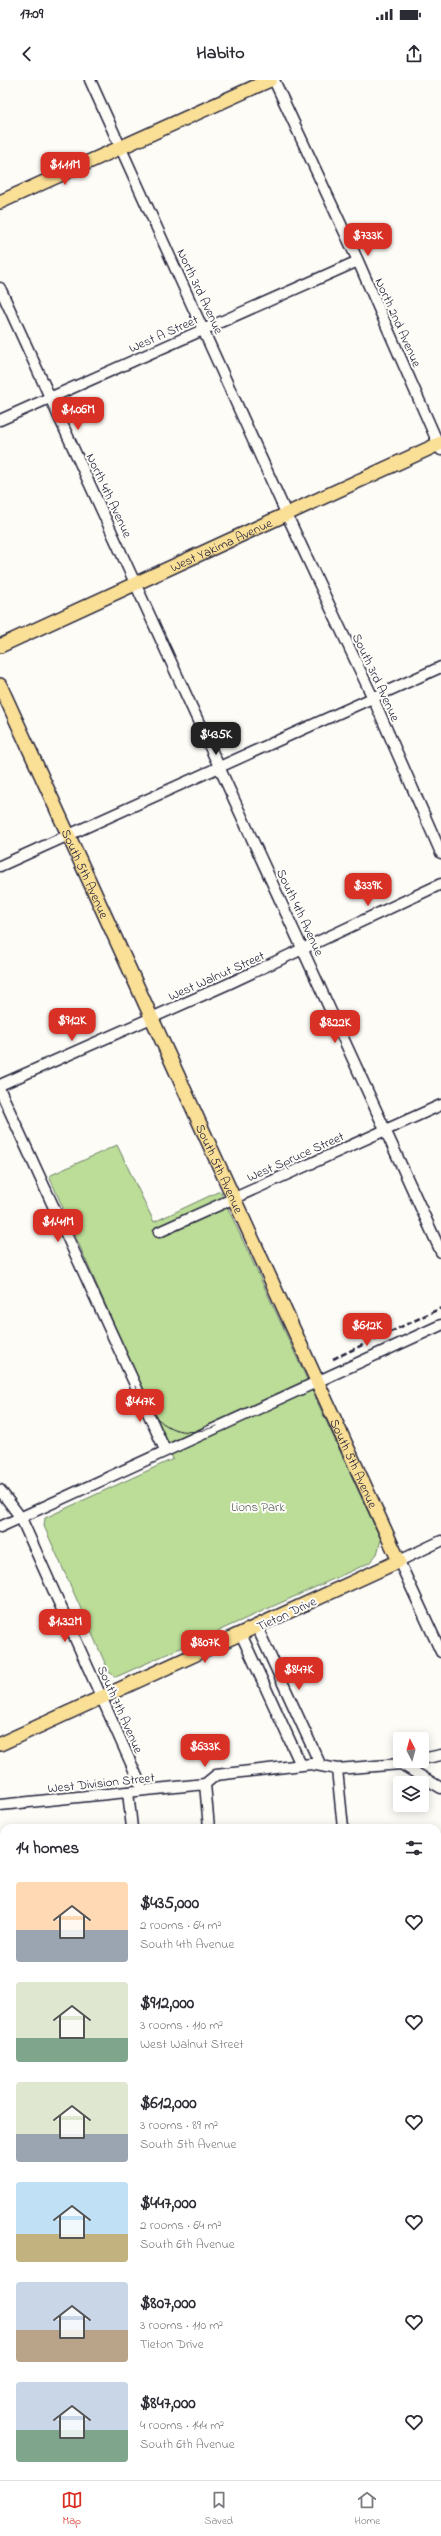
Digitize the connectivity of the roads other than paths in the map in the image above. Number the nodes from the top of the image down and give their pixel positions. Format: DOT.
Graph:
graph roads {
  1 [pos="90,80"];
  2 [pos="270,80"];
  3 [pos="274,80"];
  4 [pos="120,147"];
  5 [pos="0,202"];
  6 [pos="358,261"];
  7 [pos="0,288"];
  8 [pos="204,329"];
  9 [pos="50,398"];
  10 [pos="0,420"];
  11 [pos="440,446"];
  12 [pos="286,513"];
  13 [pos="136,582"];
  14 [pos="0,646"];
  15 [pos="441,667"];
  16 [pos="0,685"];
  17 [pos="373,698"];
  18 [pos="218,766"];
  19 [pos="68,835"];
  20 [pos="441,853"];
  21 [pos="0,866"];
  22 [pos="441,884"];
  23 [pos="304,949"];
  24 [pos="152,1018"];
  25 [pos="0,1085"];
  26 [pos="0,1090"];
  27 [pos="441,1105"];
  28 [pos="386,1130"];
  29 [pos="234,1198"];
  30 [pos="159,1232"];
  31 [pos="441,1252"];
  32 [pos="441,1325"];
  33 [pos="318,1381"];
  34 [pos="165,1450"];
  35 [pos="0,1490"];
  36 [pos="20,1518"];
  37 [pos="0,1527"];
  38 [pos="441,1541"];
  39 [pos="399,1561"];
  40 [pos="257,1627"];
  41 [pos="241,1634"];
  42 [pos="441,1652"];
  43 [pos="102,1697"];
  44 [pos="0,1744"];
  45 [pos="441,1755"];
  46 [pos="429,1758"];
  47 [pos="320,1764"];
  48 [pos="301,1765"];
  49 [pos="393,1765"];
  50 [pos="408,1768"];
  51 [pos="337,1769"];
  52 [pos="205,1784"];
  53 [pos="441,1788"];
  54 [pos="143,1790"];
  55 [pos="128,1792"];
  56 [pos="0,1805"];
  57 [pos="132,1824"];
  58 [pos="209,1824"];
  59 [pos="344,1824"];
  1 -- 4 [label="street, North 3rd Avenue"];
  2 -- 4 [label="main road"];
  3 -- 6 [label="street, North 2nd Avenue"];
  4 -- 5 [label="main road"];
  4 -- 8 [label="street, North 3rd Avenue"];
  6 -- 8 [label="street, West A Street"];
  6 -- 11 [label="street, North 2nd Avenue"];
  7 -- 9 [label="street, North 4th Avenue"];
  8 -- 9 [label="street, West A Street"];
  8 -- 12 [label="street, North 3rd Avenue"];
  9 -- 10 [label="street, West A Street"];
  9 -- 13 [label="street, North 4th Avenue"];
  11 -- 12 [label="main road, West Yakima Avenue"];
  12 -- 13 [label="main road, West Yakima Avenue"];
  12 -- 17 [label="street, South 3rd Avenue"];
  13 -- 14 [label="main road, West Yakima Avenue"];
  13 -- 18 [label="street, South 4th Avenue"];
  15 -- 17 [label="street"];
  16 -- 19 [label="main road, South 5th Avenue"];
  17 -- 18 [label="street"];
  17 -- 20 [label="street, South 3rd Avenue"];
  18 -- 19 [label="street"];
  18 -- 23 [label="street, South 4th Avenue"];
  19 -- 21 [label="street"];
  19 -- 24 [label="main road, South 5th Avenue"];
  22 -- 23 [label="street, West Walnut Street"];
  23 -- 24 [label="street, West Walnut Street"];
  23 -- 28 [label="street, South 4th Avenue"];
  24 -- 25 [label="street, West Walnut Street"];
  24 -- 29 [label="main road, South 5th Avenue"];
  26 -- 34 [label="street"];
  27 -- 28 [label="street, West Spruce Street"];
  28 -- 29 [label="street, West Spruce Street"];
  28 -- 31 [label="street, South 4th Avenue"];
  29 -- 30 [label="street, West Spruce Street"];
  29 -- 33 [label="main road, South 5th Avenue"];
  32 -- 33 [label="street"];
  33 -- 34 [label="street"];
  33 -- 39 [label="main road, South 5th Avenue"];
  34 -- 36 [label="street"];
  35 -- 36 [label="street, South 7th Avenue"];
  36 -- 37 [label="street"];
  36 -- 43 [label="street, South 7th Avenue"];
  38 -- 39 [label="street, Tieton Drive"];
  39 -- 40 [label="main road, Tieton Drive"];
  39 -- 42 [label="street, South 5th Avenue"];
  40 -- 41 [label="main road, Tieton Drive"];
  40 -- 47 [label="street"];
  41 -- 43 [label="main road, Tieton Drive"];
  41 -- 48 [label="street"];
  43 -- 44 [label="main road, Tieton Drive"];
  43 -- 54 [label="street, South 7th Avenue"];
  45 -- 46 [label="street"];
  47 -- 48 [label="street, West Division Street"];
  47 -- 51 [label="street, West Division Street"];
  48 -- 52 [label="street, West Division Street"];
  49 -- 51 [label="street, West Division Street"];
  50 -- 53 [label="street"];
  51 -- 59 [label="street"];
  52 -- 54 [label="street, West Division Street"];
  52 -- 58 [label="street"];
  54 -- 55 [label="street, West Division Street"];
  55 -- 56 [label="street, West Division Street"];
  55 -- 57 [label="street"];
}
